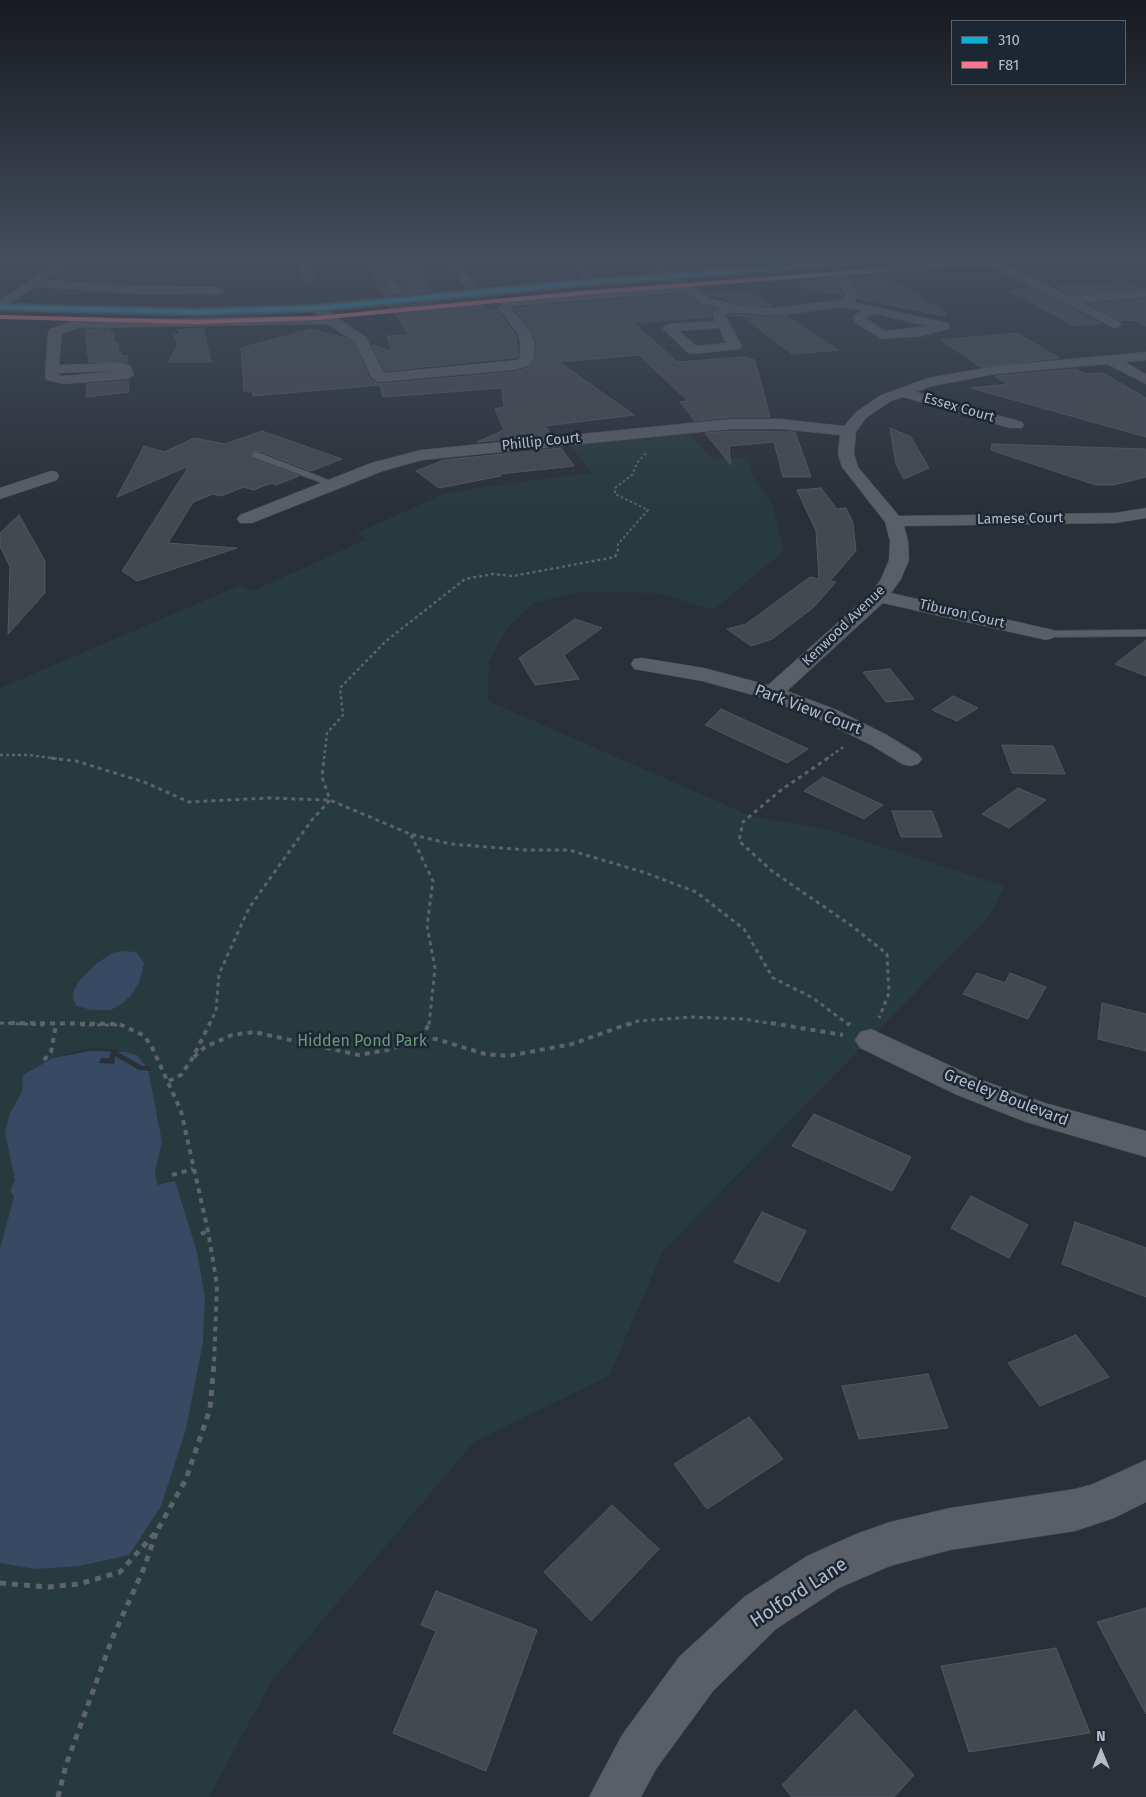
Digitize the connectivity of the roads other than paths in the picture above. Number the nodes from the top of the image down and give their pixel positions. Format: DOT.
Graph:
graph roads {
  1 [pos="54,345"];
  2 [pos="363,345"];
  3 [pos="528,345"];
  4 [pos="1146,356"];
  5 [pos="1109,359"];
  6 [pos="52,369"];
  7 [pos="1146,380"];
  8 [pos="902,392"];
  9 [pos="1016,425"];
  10 [pos="848,431"];
  11 [pos="256,455"];
  12 [pos="51,476"];
  13 [pos="334,484"];
  14 [pos="0,494"];
  15 [pos="1146,514"];
  16 [pos="246,519"];
  17 [pos="894,521"];
  18 [pos="879,596"];
  19 [pos="1146,633"];
  20 [pos="1046,634"];
  21 [pos="642,664"];
  22 [pos="772,693"];
  23 [pos="910,759"];
  24 [pos="871,1040"];
  25 [pos="1146,1144"];
  26 [pos="1146,1480"];
  27 [pos="614,1797"];
  1 -- 6 [label="street"];
  2 -- 3 [label="street"];
  4 -- 5 [label="street"];
  5 -- 7 [label="street"];
  5 -- 8 [label="street"];
  8 -- 9 [label="street, Essex Court"];
  8 -- 10 [label="street"];
  10 -- 13 [label="street, Phillip Court"];
  10 -- 17 [label="street, Kenwood Avenue"];
  11 -- 13 [label="lane"];
  12 -- 14 [label="street"];
  13 -- 16 [label="street, Phillip Court"];
  15 -- 17 [label="street, Lamese Court"];
  17 -- 18 [label="street, Kenwood Avenue"];
  18 -- 20 [label="street, Tiburon Court"];
  18 -- 22 [label="street, Kenwood Avenue"];
  19 -- 20 [label="lane"];
  21 -- 22 [label="street, Park View Court"];
  22 -- 23 [label="street, Park View Court"];
  24 -- 25 [label="street, Greeley Boulevard"];
  26 -- 27 [label="street, Holford Lane"];
}
